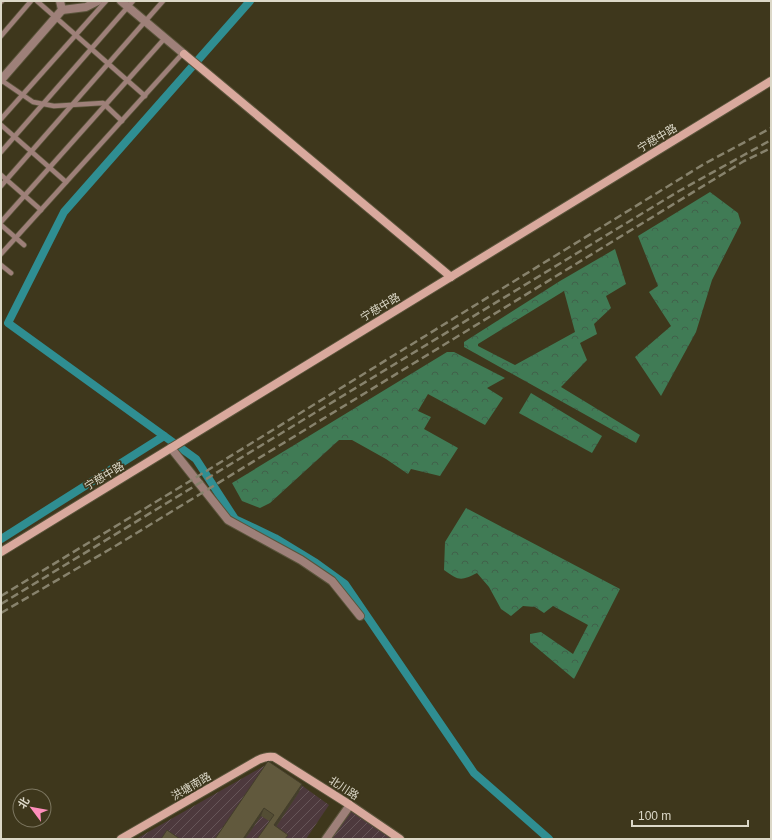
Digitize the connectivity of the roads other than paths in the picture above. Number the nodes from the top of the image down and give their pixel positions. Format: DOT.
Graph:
graph roads {
  1 [pos="31,1"];
  2 [pos="37,1"];
  3 [pos="60,1"];
  4 [pos="98,1"];
  5 [pos="106,1"];
  6 [pos="121,1"];
  7 [pos="164,1"];
  8 [pos="130,4"];
  9 [pos="62,10"];
  10 [pos="56,17"];
  11 [pos="145,22"];
  12 [pos="76,35"];
  13 [pos="1,36"];
  14 [pos="165,38"];
  15 [pos="91,48"];
  16 [pos="183,54"];
  17 [pos="109,64"];
  18 [pos="1,80"];
  19 [pos="127,80"];
  20 [pos="771,82"];
  21 [pos="23,95"];
  22 [pos="145,96"];
  23 [pos="43,104"];
  24 [pos="74,105"];
  25 [pos="105,105"];
  26 [pos="1,119"];
  27 [pos="122,121"];
  28 [pos="1,125"];
  29 [pos="14,137"];
  30 [pos="1,152"];
  31 [pos="32,152"];
  32 [pos="49,168"];
  33 [pos="1,175"];
  34 [pos="7,180"];
  35 [pos="66,182"];
  36 [pos="1,186"];
  37 [pos="25,195"];
  38 [pos="42,210"];
  39 [pos="1,223"];
  40 [pos="16,238"];
  41 [pos="24,245"];
  42 [pos="1,254"];
  43 [pos="1,265"];
  44 [pos="11,273"];
  45 [pos="451,277"];
  46 [pos="171,448"];
  47 [pos="1,552"];
  48 [pos="360,616"];
  49 [pos="274,757"];
  50 [pos="350,805"];
  51 [pos="121,839"];
  52 [pos="326,839"];
  53 [pos="400,839"];
  1 -- 13 [label="lane"];
  2 -- 10 [label="lane"];
  3 -- 9 [label="street"];
  4 -- 9 [label="street"];
  5 -- 12 [label="lane"];
  6 -- 8 [label="street"];
  7 -- 11 [label="lane"];
  8 -- 11 [label="street"];
  8 -- 15 [label="lane"];
  9 -- 10 [label="street"];
  10 -- 12 [label="lane"];
  10 -- 18 [label="street"];
  11 -- 14 [label="street"];
  11 -- 17 [label="lane"];
  12 -- 15 [label="lane"];
  12 -- 21 [label="lane"];
  14 -- 16 [label="street"];
  14 -- 19 [label="lane"];
  15 -- 17 [label="lane"];
  15 -- 23 [label="lane"];
  16 -- 22 [label="lane"];
  16 -- 45 [label="main road"];
  17 -- 19 [label="lane"];
  17 -- 24 [label="lane"];
  18 -- 21 [label="lane"];
  19 -- 22 [label="lane"];
  19 -- 25 [label="lane"];
  20 -- 45 [label="main road, 宁慈中路"];
  21 -- 23 [label="lane"];
  21 -- 26 [label="lane"];
  22 -- 27 [label="lane"];
  23 -- 24 [label="lane"];
  23 -- 29 [label="lane"];
  24 -- 25 [label="lane"];
  24 -- 31 [label="lane"];
  25 -- 27 [label="lane"];
  25 -- 32 [label="lane"];
  27 -- 35 [label="lane"];
  28 -- 29 [label="lane"];
  29 -- 30 [label="lane"];
  29 -- 31 [label="lane"];
  31 -- 32 [label="lane"];
  31 -- 34 [label="lane"];
  32 -- 35 [label="lane"];
  32 -- 37 [label="lane"];
  33 -- 34 [label="lane"];
  34 -- 36 [label="lane"];
  34 -- 37 [label="lane"];
  35 -- 38 [label="lane"];
  37 -- 38 [label="lane"];
  37 -- 39 [label="lane"];
  38 -- 40 [label="lane"];
  39 -- 40 [label="lane"];
  40 -- 41 [label="lane"];
  40 -- 42 [label="lane"];
  43 -- 44 [label="lane"];
  45 -- 46 [label="main road, 宁慈中路"];
  46 -- 47 [label="main road, 宁慈中路"];
  46 -- 48 [label="street"];
  49 -- 50 [label="main road, 北川路"];
  49 -- 51 [label="main road, 洪塘南路"];
  50 -- 52 [label="street"];
  50 -- 53 [label="main road, 北川路"];
}
